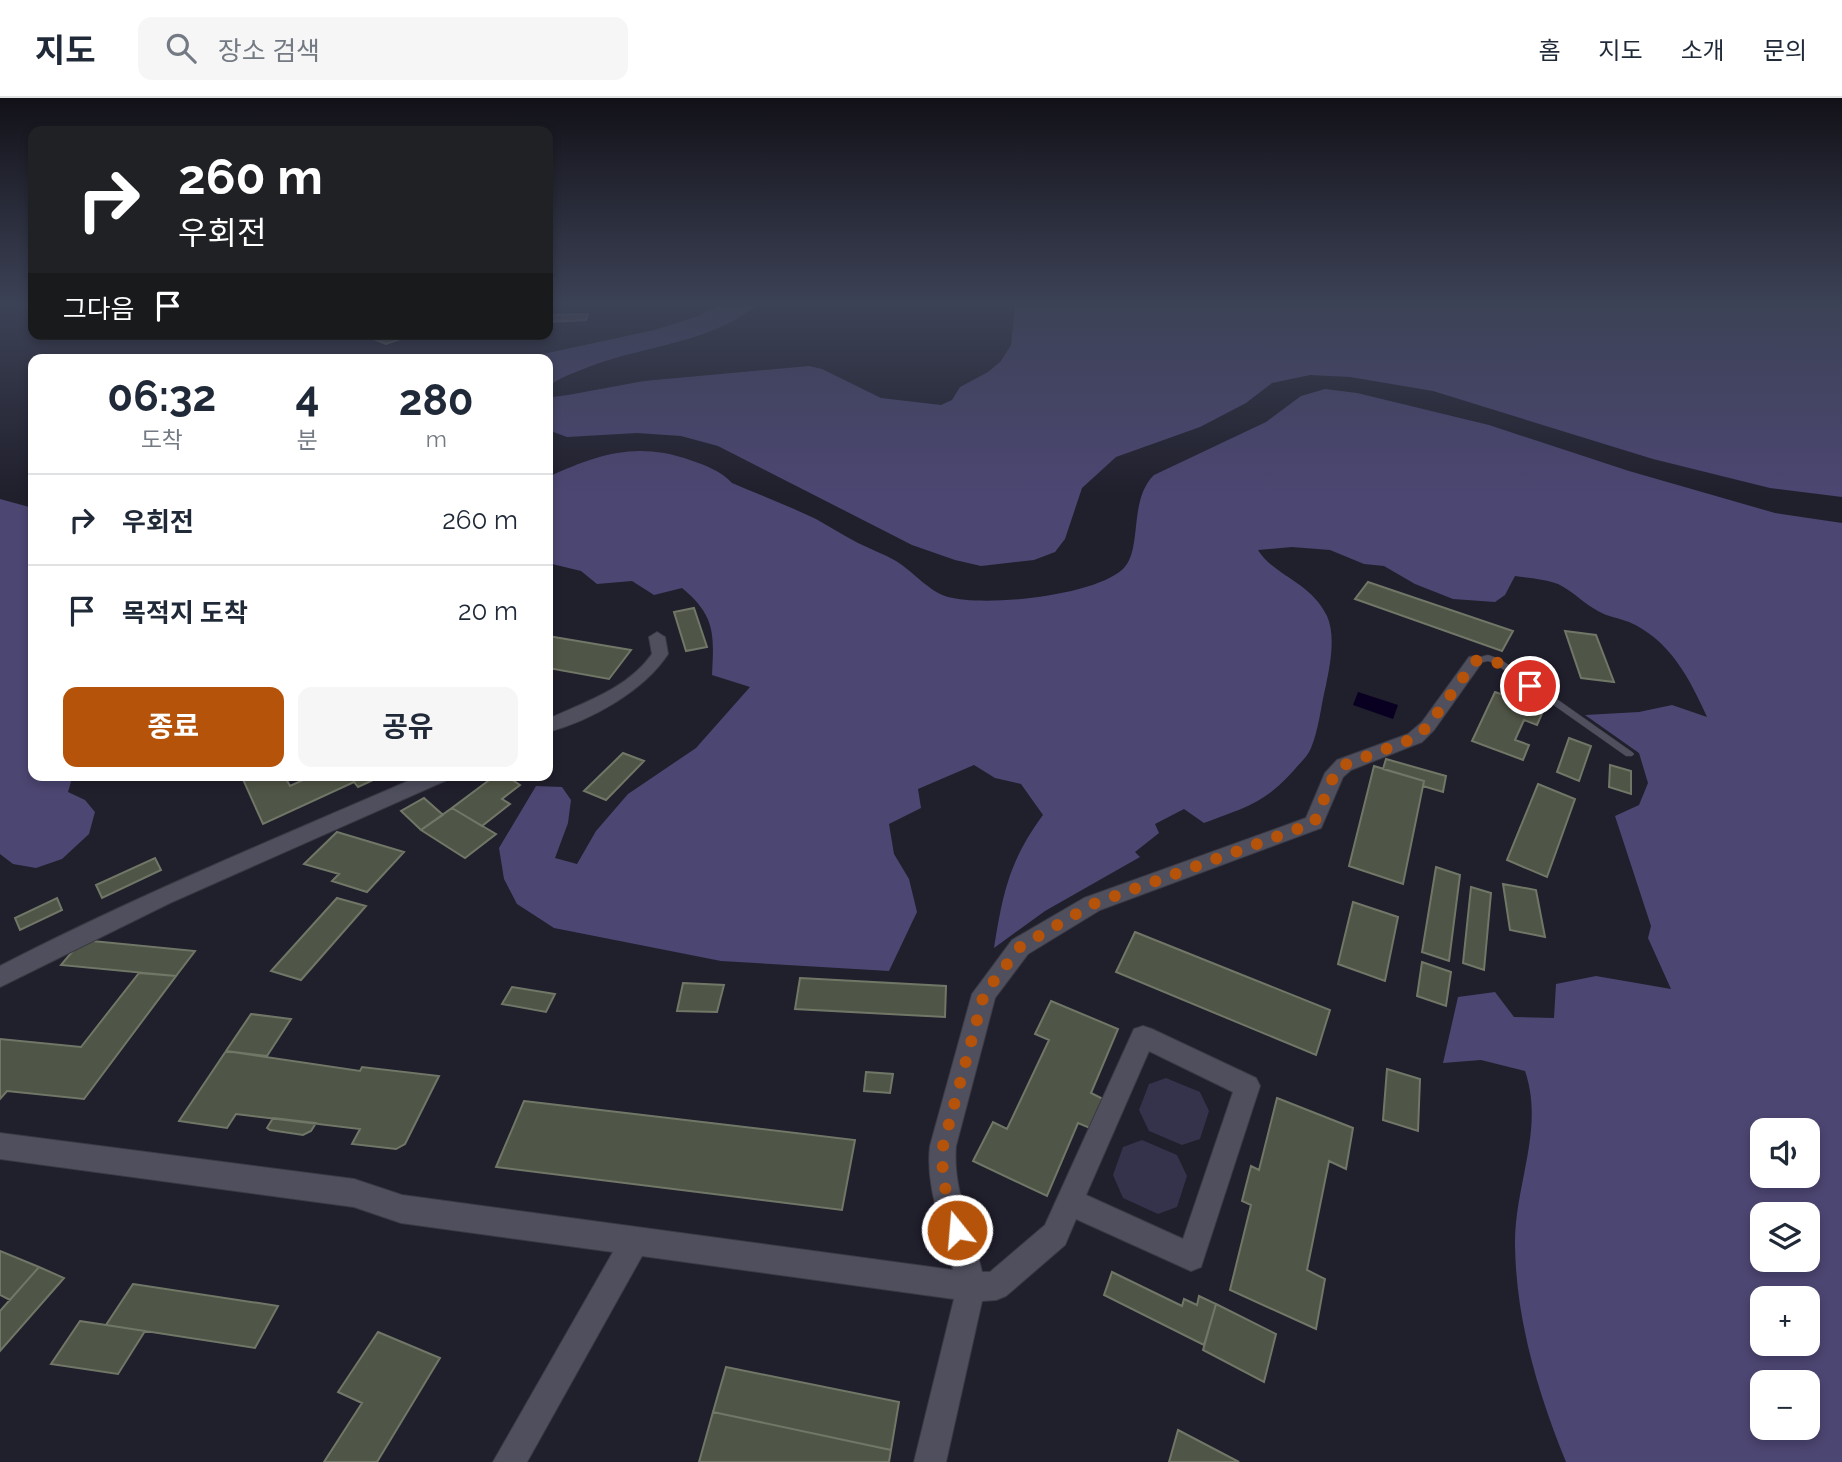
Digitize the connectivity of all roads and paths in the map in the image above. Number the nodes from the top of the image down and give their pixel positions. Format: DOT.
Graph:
graph roads {
  1 [pos="657,637"];
  2 [pos="1475,661"];
  3 [pos="553,724"];
  4 [pos="1629,754"];
  5 [pos="426,781"];
  6 [pos="0,977"];
  7 [pos="0,1146"];
  8 [pos="1070,1202"];
  9 [pos="635,1241"];
  10 [pos="971,1287"];
  11 [pos="509,1462"];
  12 [pos="930,1462"];
  1 -- 3 [label="street"];
  2 -- 4 [label="lane"];
  2 -- 10 [label="street"];
  5 -- 6 [label="street"];
  7 -- 9 [label="street"];
  8 -- 8 [label="street"];
  8 -- 10 [label="street"];
  9 -- 10 [label="street"];
  9 -- 11 [label="street"];
  10 -- 12 [label="street"];
}
